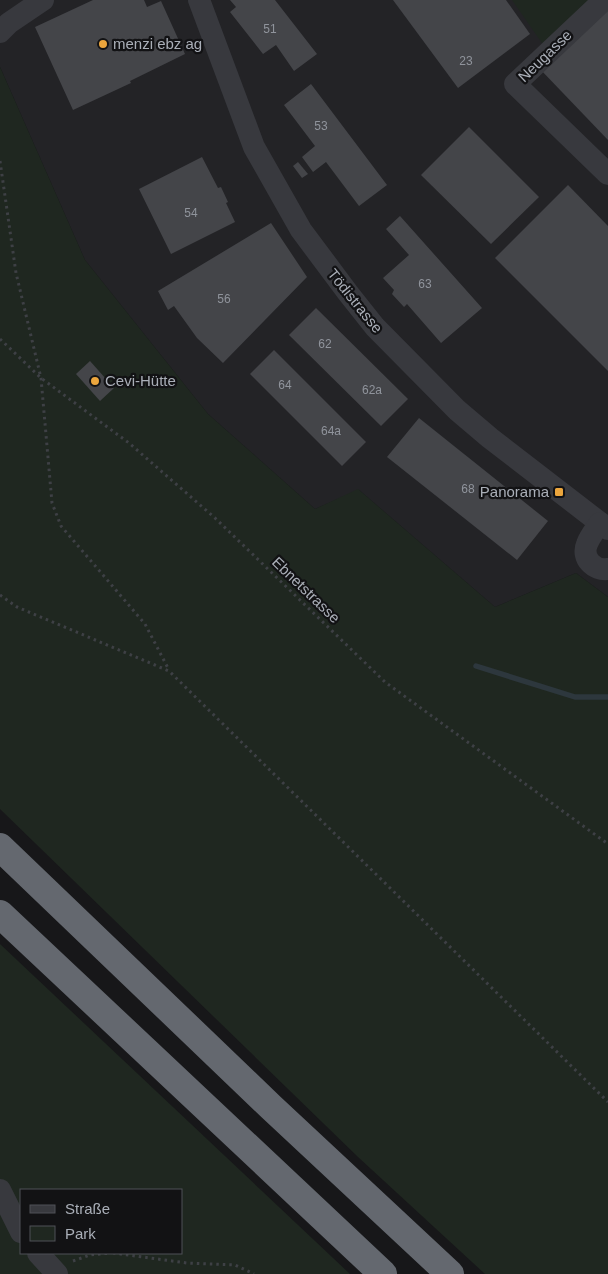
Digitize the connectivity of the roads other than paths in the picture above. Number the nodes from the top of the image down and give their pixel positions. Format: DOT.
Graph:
graph roads {
  1 [pos="43,0"];
  2 [pos="199,0"];
  3 [pos="604,0"];
  4 [pos="0,32"];
  5 [pos="608,174"];
  6 [pos="604,526"];
  7 [pos="608,569"];
  8 [pos="0,847"];
  9 [pos="0,914"];
  10 [pos="0,1190"];
  11 [pos="20,1230"];
  12 [pos="383,1274"];
  13 [pos="450,1274"];
  1 -- 4 [label="street"];
  2 -- 6 [label="street, Tödistrasse"];
  3 -- 5 [label="street, Neugasse"];
  6 -- 7 [label="street"];
  8 -- 13 [label="highway"];
  9 -- 12 [label="highway"];
  10 -- 11 [label="street"];
}
